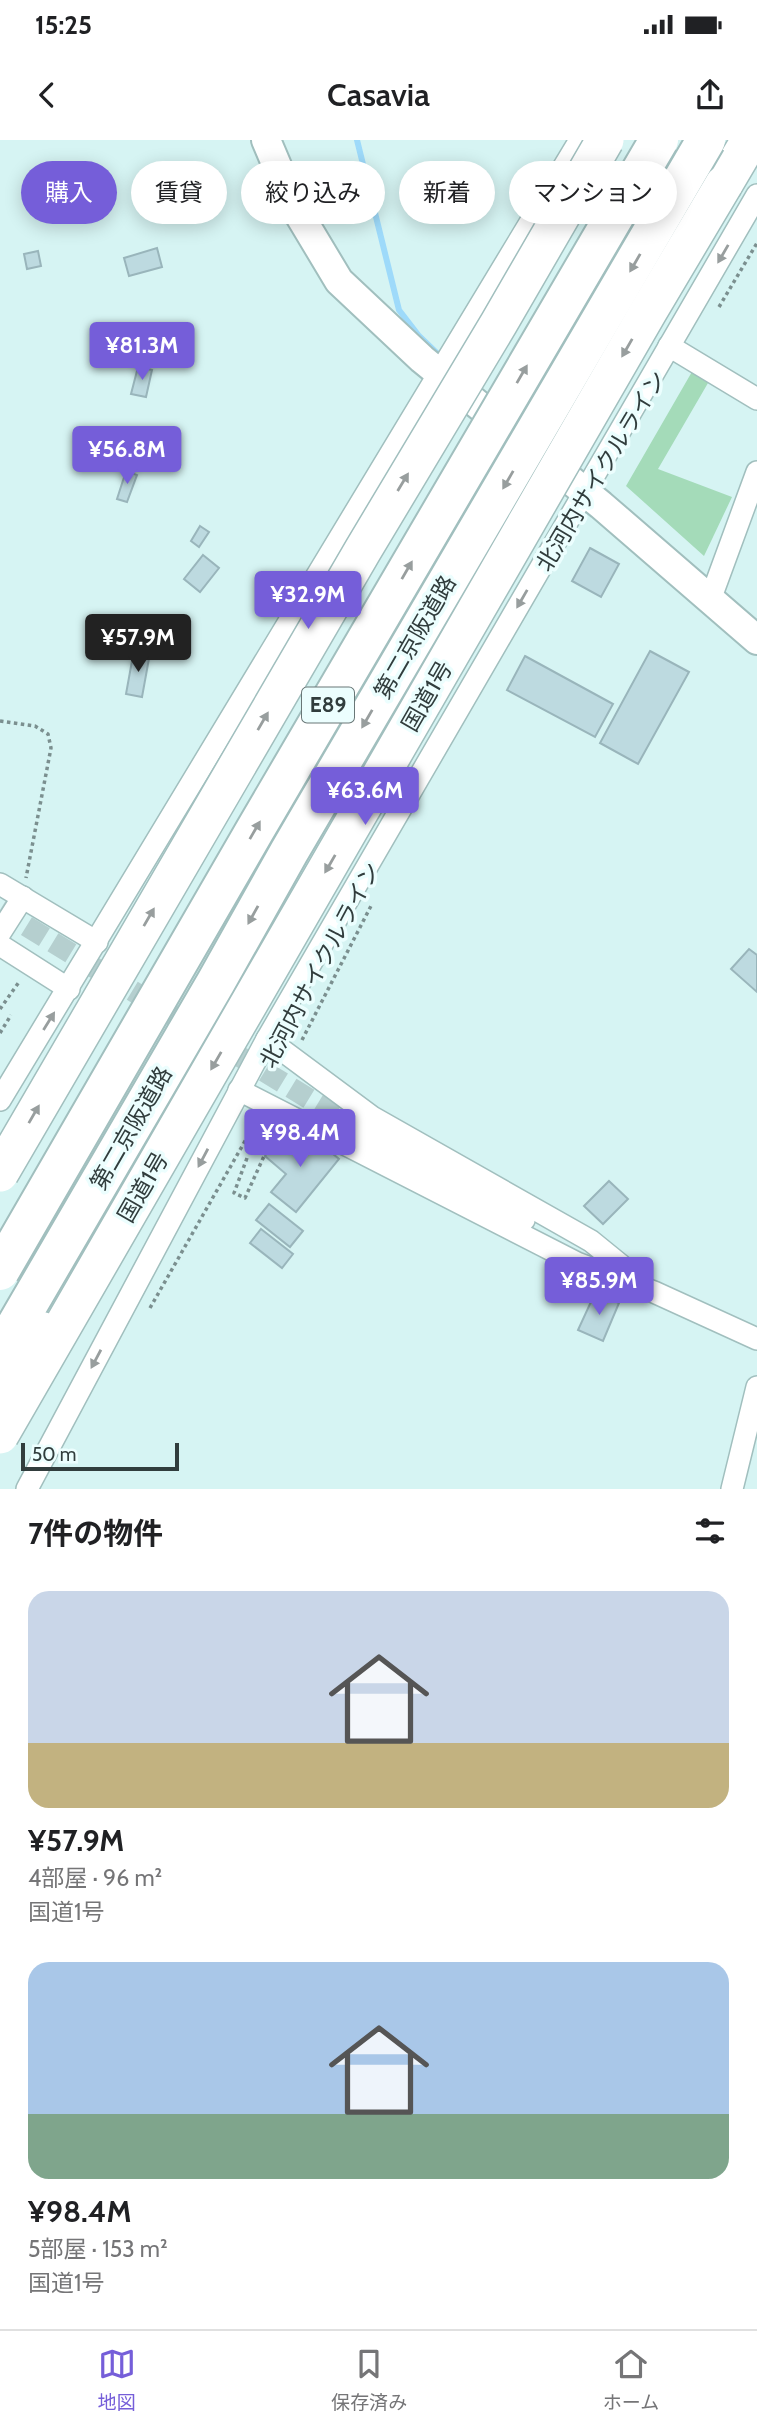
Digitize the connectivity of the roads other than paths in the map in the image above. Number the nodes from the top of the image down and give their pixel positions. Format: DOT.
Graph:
graph roads {
  1 [pos="266,140"];
  2 [pos="580,140"];
  3 [pos="605,140"];
  4 [pos="659,140"];
  5 [pos="706,140"];
  6 [pos="750,140"];
  7 [pos="757,195"];
  8 [pos="694,304"];
  9 [pos="648,312"];
  10 [pos="669,346"];
  11 [pos="439,373"];
  12 [pos="757,399"];
  13 [pos="757,472"];
  14 [pos="584,492"];
  15 [pos="710,600"];
  16 [pos="460,639"];
  17 [pos="757,640"];
  18 [pos="402,803"];
  19 [pos="0,884"];
  20 [pos="23,897"];
  21 [pos="0,933"];
  22 [pos="97,942"];
  23 [pos="0,944"];
  24 [pos="178,965"];
  25 [pos="216,982"];
  26 [pos="69,989"];
  27 [pos="267,1039"];
  28 [pos="239,1090"];
  29 [pos="0,1100"];
  30 [pos="348,1122"];
  31 [pos="0,1173"];
  32 [pos="0,1227"];
  33 [pos="0,1271"];
  34 [pos="654,1292"];
  35 [pos="757,1339"];
  36 [pos="0,1353"];
  37 [pos="757,1387"];
  38 [pos="0,1400"];
  39 [pos="0,1434"];
  40 [pos="27,1489"];
  41 [pos="732,1489"];
  1 -- 11 [label="street"];
  2 -- 11 [label="street"];
  31 -- 3 [label="highway, one-way, bridge"];
  24 -- 4 [label="highway, 第二京阪道路 / E89, one-way, bridge"];
  5 -- 25 [label="highway, 第二京阪道路 / E89, one-way, bridge"];
  6 -- 9 [label="highway, 国道1号, bridge"];
  7 -- 8 [label="street, one-way"];
  8 -- 9 [label="street"];
  8 -- 10 [label="street"];
  9 -- 16 [label="highway, 国道1号, one-way, bridge"];
  10 -- 12 [label="street"];
  10 -- 14 [label="street"];
  11 -- 14 [label="street"];
  11 -- 22 [label="street"];
  13 -- 15 [label="street"];
  14 -- 15 [label="street"];
  14 -- 18 [label="street, one-way"];
  15 -- 17 [label="street"];
  16 -- 18 [label="street"];
  16 -- 39 [label="highway, 国道1号, one-way, bridge"];
  18 -- 27 [label="street"];
  19 -- 20 [label="street"];
  20 -- 21 [label="street"];
  20 -- 22 [label="street"];
  22 -- 26 [label="street"];
  23 -- 26 [label="street"];
  24 -- 32 [label="highway, bridge"];
  24 -- 33 [label="highway, 第二京阪道路 / E89, bridge"];
  25 -- 36 [label="highway, 第二京阪道路 / E89, bridge"];
  25 -- 38 [label="highway, bridge"];
  29 -- 26 [label="street, one-way"];
  27 -- 28 [label="street"];
  27 -- 34 [label="street"];
  28 -- 34 [label="street"];
  28 -- 40 [label="street, one-way"];
  30 -- 34 [label="street"];
  34 -- 35 [label="street"];
  37 -- 41 [label="street"];
}
